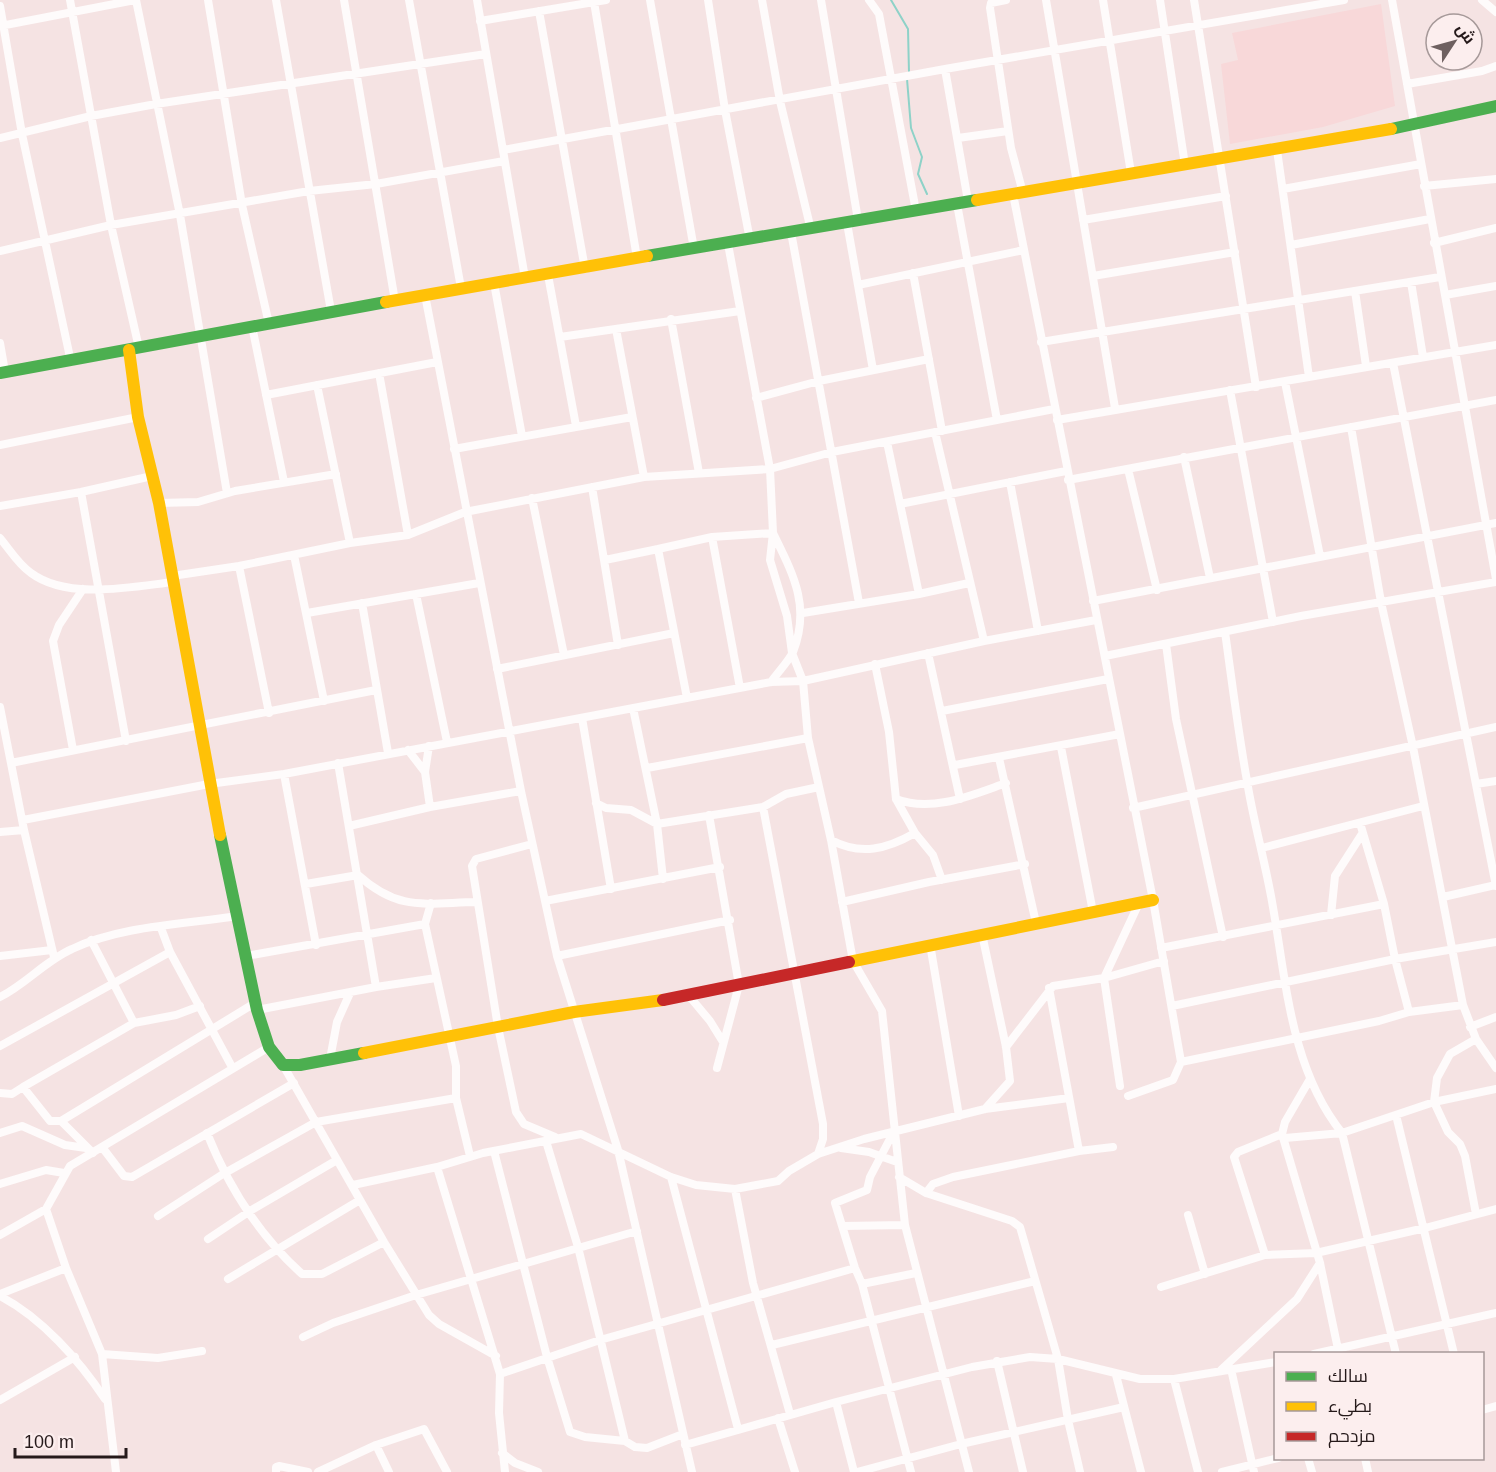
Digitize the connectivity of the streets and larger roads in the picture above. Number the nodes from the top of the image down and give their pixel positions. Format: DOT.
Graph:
graph roads {
  1 [pos="70,0"];
  2 [pos="135,0"];
  3 [pos="208,0"];
  4 [pos="276,0"];
  5 [pos="344,0"];
  6 [pos="410,0"];
  7 [pos="477,0"];
  8 [pos="606,0"];
  9 [pos="650,0"];
  10 [pos="708,0"];
  11 [pos="762,0"];
  12 [pos="821,0"];
  13 [pos="869,0"];
  14 [pos="1006,0"];
  15 [pos="1046,0"];
  16 [pos="1103,0"];
  17 [pos="1160,0"];
  18 [pos="1194,0"];
  19 [pos="1344,0"];
  20 [pos="1392,0"];
  21 [pos="1482,0"];
  22 [pos="594,2"];
  23 [pos="1319,2"];
  24 [pos="0,6"];
  25 [pos="72,10"];
  26 [pos="539,11"];
  27 [pos="1496,12"];
  28 [pos="480,21"];
  29 [pos="2,25"];
  30 [pos="1199,25"];
  31 [pos="1165,30"];
  32 [pos="1109,41"];
  33 [pos="1056,51"];
  34 [pos="486,54"];
  35 [pos="998,60"];
  36 [pos="421,63"];
  37 [pos="1496,66"];
  38 [pos="945,69"];
  39 [pos="357,73"];
  40 [pos="890,80"];
  41 [pos="291,84"];
  42 [pos="1407,84"];
  43 [pos="835,90"];
  44 [pos="223,95"];
  45 [pos="780,101"];
  46 [pos="156,104"];
  47 [pos="1496,106"];
  48 [pos="725,110"];
  49 [pos="91,116"];
  50 [pos="669,119"];
  51 [pos="1414,125"];
  52 [pos="617,129"];
  53 [pos="1008,132"];
  54 [pos="22,134"];
  55 [pos="0,138"];
  56 [pos="957,138"];
  57 [pos="561,140"];
  58 [pos="503,150"];
  59 [pos="1277,150"];
  60 [pos="1220,159"];
  61 [pos="504,161"];
  62 [pos="1421,164"];
  63 [pos="1185,165"];
  64 [pos="439,173"];
  65 [pos="1131,173"];
  66 [pos="1496,179"];
  67 [pos="1077,183"];
  68 [pos="376,184"];
  69 [pos="1424,186"];
  70 [pos="1283,189"];
  71 [pos="309,191"];
  72 [pos="1018,193"];
  73 [pos="1226,196"];
  74 [pos="962,202"];
  75 [pos="242,205"];
  76 [pos="916,211"];
  77 [pos="180,215"];
  78 [pos="1430,219"];
  79 [pos="1083,220"];
  80 [pos="853,221"];
  81 [pos="111,225"];
  82 [pos="1496,228"];
  83 [pos="811,230"];
  84 [pos="791,232"];
  85 [pos="45,240"];
  86 [pos="750,240"];
  87 [pos="1434,243"];
  88 [pos="728,244"];
  89 [pos="1291,245"];
  90 [pos="694,249"];
  91 [pos="1024,250"];
  92 [pos="0,251"];
  93 [pos="1235,252"];
  94 [pos="637,258"];
  95 [pos="967,261"];
  96 [pos="585,269"];
  97 [pos="913,273"];
  98 [pos="548,275"];
  99 [pos="1093,276"];
  100 [pos="1440,277"];
  101 [pos="525,278"];
  102 [pos="1411,282"];
  103 [pos="494,283"];
  104 [pos="858,285"];
  105 [pos="1496,286"];
  106 [pos="461,288"];
  107 [pos="1355,291"];
  108 [pos="425,295"];
  109 [pos="1445,295"];
  110 [pos="1299,300"];
  111 [pos="395,301"];
  112 [pos="1244,309"];
  113 [pos="331,311"];
  114 [pos="740,311"];
  115 [pos="671,319"];
  116 [pos="269,324"];
  117 [pos="252,326"];
  118 [pos="616,329"];
  119 [pos="1103,332"];
  120 [pos="198,336"];
  121 [pos="560,337"];
  122 [pos="1041,342"];
  123 [pos="0,343"];
  124 [pos="1496,345"];
  125 [pos="134,349"];
  126 [pos="1454,351"];
  127 [pos="1423,357"];
  128 [pos="929,359"];
  129 [pos="70,362"];
  130 [pos="437,362"];
  131 [pos="1393,363"];
  132 [pos="1366,366"];
  133 [pos="873,370"];
  134 [pos="3,373"];
  135 [pos="379,373"];
  136 [pos="1309,377"];
  137 [pos="819,381"];
  138 [pos="1285,382"];
  139 [pos="317,385"];
  140 [pos="1256,387"];
  141 [pos="1230,390"];
  142 [pos="266,394"];
  143 [pos="756,398"];
  144 [pos="1496,400"];
  145 [pos="1464,405"];
  146 [pos="1115,408"];
  147 [pos="1054,409"];
  148 [pos="1404,416"];
  149 [pos="138,417"];
  150 [pos="632,417"];
  151 [pos="997,420"];
  152 [pos="1057,420"];
  153 [pos="576,426"];
  154 [pos="1351,427"];
  155 [pos="938,432"];
  156 [pos="522,436"];
  157 [pos="1295,437"];
  158 [pos="887,442"];
  159 [pos="0,445"];
  160 [pos="1242,446"];
  161 [pos="454,449"];
  162 [pos="832,452"];
  163 [pos="1184,458"];
  164 [pos="770,469"];
  165 [pos="1128,469"];
  166 [pos="699,473"];
  167 [pos="336,474"];
  168 [pos="152,476"];
  169 [pos="1067,476"];
  170 [pos="644,477"];
  171 [pos="284,482"];
  172 [pos="1010,482"];
  173 [pos="592,487"];
  174 [pos="81,492"];
  175 [pos="227,493"];
  176 [pos="949,494"];
  177 [pos="532,498"];
  178 [pos="159,503"];
  179 [pos="900,504"];
  180 [pos="0,506"];
  181 [pos="465,512"];
  182 [pos="1496,523"];
  183 [pos="1485,525"];
  184 [pos="773,533"];
  185 [pos="408,535"];
  186 [pos="1426,535"];
  187 [pos="712,537"];
  188 [pos="0,538"];
  189 [pos="350,543"];
  190 [pos="1371,547"];
  191 [pos="658,549"];
  192 [pos="294,555"];
  193 [pos="1320,556"];
  194 [pos="605,560"];
  195 [pos="239,566"];
  196 [pos="1263,567"];
  197 [pos="1210,578"];
  198 [pos="172,579"];
  199 [pos="1496,581"];
  200 [pos="479,583"];
  201 [pos="969,583"];
  202 [pos="82,589"];
  203 [pos="100,590"];
  204 [pos="1157,590"];
  205 [pos="1438,592"];
  206 [pos="417,594"];
  207 [pos="920,594"];
  208 [pos="1093,601"];
  209 [pos="1381,602"];
  210 [pos="362,603"];
  211 [pos="859,603"];
  212 [pos="803,612"];
  213 [pos="307,613"];
  214 [pos="1096,620"];
  215 [pos="1273,622"];
  216 [pos="1038,631"];
  217 [pos="1225,632"];
  218 [pos="674,633"];
  219 [pos="984,641"];
  220 [pos="1166,644"];
  221 [pos="618,645"];
  222 [pos="792,653"];
  223 [pos="928,653"];
  224 [pos="564,655"];
  225 [pos="1105,656"];
  226 [pos="875,664"];
  227 [pos="497,669"];
  228 [pos="1108,679"];
  229 [pos="803,681"];
  230 [pos="771,682"];
  231 [pos="740,688"];
  232 [pos="376,690"];
  233 [pos="687,698"];
  234 [pos="324,701"];
  235 [pos="0,707"];
  236 [pos="633,708"];
  237 [pos="942,711"];
  238 [pos="269,713"];
  239 [pos="582,718"];
  240 [pos="199,727"];
  241 [pos="1496,727"];
  242 [pos="511,729"];
  243 [pos="1467,733"];
  244 [pos="1120,734"];
  245 [pos="808,738"];
  246 [pos="126,741"];
  247 [pos="447,742"];
  248 [pos="429,746"];
  249 [pos="1061,747"];
  250 [pos="1413,747"];
  251 [pos="73,750"];
  252 [pos="408,750"];
  253 [pos="388,753"];
  254 [pos="999,758"];
  255 [pos="11,763"];
  256 [pos="338,763"];
  257 [pos="955,765"];
  258 [pos="647,768"];
  259 [pos="425,772"];
  260 [pos="284,774"];
  261 [pos="1496,781"];
  262 [pos="1006,783"];
  263 [pos="1247,783"];
  264 [pos="209,784"];
  265 [pos="1476,784"];
  266 [pos="819,787"];
  267 [pos="521,791"];
  268 [pos="1194,795"];
  269 [pos="896,799"];
  270 [pos="960,799"];
  271 [pos="596,803"];
  272 [pos="1423,806"];
  273 [pos="430,807"];
  274 [pos="763,807"];
  275 [pos="1133,808"];
  276 [pos="709,815"];
  277 [pos="23,820"];
  278 [pos="1360,823"];
  279 [pos="657,824"];
  280 [pos="349,826"];
  281 [pos="24,830"];
  282 [pos="0,832"];
  283 [pos="915,833"];
  284 [pos="1362,834"];
  285 [pos="831,840"];
  286 [pos="532,844"];
  287 [pos="1262,848"];
  288 [pos="1025,864"];
  289 [pos="720,867"];
  290 [pos="358,875"];
  291 [pos="663,879"];
  292 [pos="942,880"];
  293 [pos="306,884"];
  294 [pos="1496,886"];
  295 [pos="611,889"];
  296 [pos="1443,897"];
  297 [pos="1153,900"];
  298 [pos="545,901"];
  299 [pos="476,902"];
  300 [pos="842,902"];
  301 [pos="431,903"];
  302 [pos="1139,903"];
  303 [pos="1384,904"];
  304 [pos="1093,912"];
  305 [pos="1331,915"];
  306 [pos="238,916"];
  307 [pos="730,920"];
  308 [pos="1036,923"];
  309 [pos="425,924"];
  310 [pos="1277,927"];
  311 [pos="161,928"];
  312 [pos="982,934"];
  313 [pos="368,935"];
  314 [pos="1223,937"];
  315 [pos="91,940"];
  316 [pos="1496,942"];
  317 [pos="930,944"];
  318 [pos="316,945"];
  319 [pos="1161,948"];
  320 [pos="1452,951"];
  321 [pos="170,952"];
  322 [pos="53,954"];
  323 [pos="0,956"];
  324 [pos="557,956"];
  325 [pos="246,957"];
  326 [pos="1395,959"];
  327 [pos="853,961"];
  328 [pos="1164,961"];
  329 [pos="796,973"];
  330 [pos="436,978"];
  331 [pos="1104,978"];
  332 [pos="1287,983"];
  333 [pos="113,984"];
  334 [pos="739,985"];
  335 [pos="376,987"];
  336 [pos="1049,988"];
  337 [pos="350,993"];
  338 [pos="0,997"];
  339 [pos="690,997"];
  340 [pos="1462,1005"];
  341 [pos="200,1006"];
  342 [pos="256,1006"];
  343 [pos="1172,1006"];
  344 [pos="574,1012"];
  345 [pos="1409,1012"];
  346 [pos="1496,1017"];
  347 [pos="134,1023"];
  348 [pos="498,1027"];
  349 [pos="1470,1027"];
  350 [pos="212,1028"];
  351 [pos="450,1038"];
  352 [pos="1296,1038"];
  353 [pos="1476,1039"];
  354 [pos="723,1042"];
  355 [pos="0,1046"];
  356 [pos="269,1047"];
  357 [pos="1006,1047"];
  358 [pos="330,1059"];
  359 [pos="1181,1062"];
  360 [pos="283,1065"];
  361 [pos="232,1067"];
  362 [pos="717,1068"];
  363 [pos="1496,1068"];
  364 [pos="1310,1079"];
  365 [pos="294,1083"];
  366 [pos="1120,1086"];
  367 [pos="23,1087"];
  368 [pos="1496,1089"];
  369 [pos="0,1093"];
  370 [pos="1128,1096"];
  371 [pos="456,1098"];
  372 [pos="1069,1098"];
  373 [pos="1434,1102"];
  374 [pos="985,1109"];
  375 [pos="1396,1115"];
  376 [pos="959,1116"];
  377 [pos="61,1121"];
  378 [pos="316,1122"];
  379 [pos="0,1133"];
  380 [pos="894,1133"];
  381 [pos="1342,1133"];
  382 [pos="207,1134"];
  383 [pos="1284,1136"];
  384 [pos="555,1137"];
  385 [pos="546,1141"];
  386 [pos="102,1147"];
  387 [pos="1113,1147"];
  388 [pos="838,1148"];
  389 [pos="90,1150"];
  390 [pos="618,1150"];
  391 [pos="494,1151"];
  392 [pos="1078,1151"];
  393 [pos="818,1154"];
  394 [pos="471,1156"];
  395 [pos="882,1156"];
  396 [pos="337,1160"];
  397 [pos="897,1162"];
  398 [pos="437,1167"];
  399 [pos="64,1173"];
  400 [pos="223,1174"];
  401 [pos="671,1177"];
  402 [pos="899,1177"];
  403 [pos="0,1184"];
  404 [pos="353,1185"];
  405 [pos="735,1189"];
  406 [pos="926,1194"];
  407 [pos="360,1200"];
  408 [pos="46,1209"];
  409 [pos="1496,1209"];
  410 [pos="250,1211"];
  411 [pos="1476,1214"];
  412 [pos="1188,1215"];
  413 [pos="158,1216"];
  414 [pos="905,1225"];
  415 [pos="843,1226"];
  416 [pos="1425,1228"];
  417 [pos="638,1231"];
  418 [pos="0,1235"];
  419 [pos="208,1239"];
  420 [pos="1368,1241"];
  421 [pos="384,1242"];
  422 [pos="578,1247"];
  423 [pos="278,1252"];
  424 [pos="1316,1252"];
  425 [pos="1265,1255"];
  426 [pos="1320,1263"];
  427 [pos="525,1264"];
  428 [pos="66,1268"];
  429 [pos="855,1268"];
  430 [pos="916,1273"];
  431 [pos="1205,1274"];
  432 [pos="228,1279"];
  433 [pos="472,1279"];
  434 [pos="1035,1281"];
  435 [pos="862,1284"];
  436 [pos="1161,1287"];
  437 [pos="416,1294"];
  438 [pos="0,1295"];
  439 [pos="756,1295"];
  440 [pos="708,1308"];
  441 [pos="925,1309"];
  442 [pos="1496,1313"];
  443 [pos="871,1321"];
  444 [pos="1447,1323"];
  445 [pos="658,1325"];
  446 [pos="1391,1336"];
  447 [pos="303,1337"];
  448 [pos="600,1340"];
  449 [pos="772,1346"];
  450 [pos="202,1351"];
  451 [pos="1339,1351"];
  452 [pos="1396,1352"];
  453 [pos="1454,1352"];
  454 [pos="102,1354"];
  455 [pos="496,1356"];
  456 [pos="75,1357"];
  457 [pos="547,1357"];
  458 [pos="1058,1359"];
  459 [pos="997,1361"];
  460 [pos="1274,1362"];
  461 [pos="1231,1369"];
  462 [pos="1220,1371"];
  463 [pos="500,1374"];
  464 [pos="942,1375"];
  465 [pos="1116,1375"];
  466 [pos="1174,1379"];
  467 [pos="888,1389"];
  468 [pos="105,1399"];
  469 [pos="0,1400"];
  470 [pos="836,1402"];
  471 [pos="1124,1407"];
  472 [pos="790,1414"];
  473 [pos="778,1418"];
  474 [pos="1068,1420"];
  475 [pos="738,1429"];
  476 [pos="1013,1432"];
  477 [pos="683,1434"];
  478 [pos="625,1441"];
  479 [pos="961,1444"];
  480 [pos="376,1445"];
  481 [pos="685,1445"];
  482 [pos="502,1452"];
  483 [pos="908,1458"];
  484 [pos="1274,1460"];
  485 [pos="1254,1468"];
  486 [pos="689,1470"];
  487 [pos="116,1472"];
  488 [pos="276,1472"];
  489 [pos="308,1472"];
  490 [pos="318,1472"];
  491 [pos="389,1472"];
  492 [pos="447,1472"];
  493 [pos="505,1472"];
  494 [pos="538,1472"];
  495 [pos="795,1472"];
  496 [pos="856,1472"];
  497 [pos="911,1472"];
  498 [pos="969,1472"];
  499 [pos="1023,1472"];
  500 [pos="1080,1472"];
  501 [pos="1141,1472"];
  502 [pos="1198,1472"];
  503 [pos="1222,1472"];
  1 -- 25 [label="street"];
  2 -- 25 [label="street"];
  2 -- 46 [label="street"];
  3 -- 44 [label="street"];
  4 -- 41 [label="street"];
  5 -- 39 [label="street"];
  6 -- 36 [label="street"];
  7 -- 28 [label="street"];
  8 -- 22 [label="street"];
  9 -- 50 [label="street"];
  10 -- 48 [label="street"];
  11 -- 45 [label="street"];
  12 -- 43 [label="street"];
  13 -- 40 [label="street"];
  14 -- 35 [label="street"];
  15 -- 33 [label="street"];
  16 -- 32 [label="street"];
  17 -- 31 [label="street"];
  18 -- 30 [label="street"];
  19 -- 23 [label="street"];
  20 -- 42 [label="street"];
  21 -- 27 [label="street"];
  22 -- 26 [label="street"];
  22 -- 52 [label="street"];
  23 -- 30 [label="street"];
  24 -- 29 [label="street"];
  25 -- 29 [label="street"];
  25 -- 49 [label="street"];
  26 -- 28 [label="street"];
  26 -- 57 [label="street"];
  28 -- 34 [label="street"];
  29 -- 54 [label="street"];
  30 -- 31 [label="street"];
  30 -- 60 [label="street"];
  31 -- 32 [label="street"];
  31 -- 63 [label="street"];
  32 -- 33 [label="street"];
  32 -- 65 [label="street"];
  33 -- 35 [label="street"];
  33 -- 67 [label="street"];
  34 -- 36 [label="street"];
  34 -- 58 [label="street"];
  35 -- 38 [label="street"];
  35 -- 53 [label="street"];
  36 -- 39 [label="street"];
  36 -- 64 [label="street"];
  37 -- 42 [label="street"];
  38 -- 40 [label="street"];
  38 -- 56 [label="street"];
  39 -- 41 [label="street"];
  39 -- 68 [label="street"];
  40 -- 43 [label="street"];
  40 -- 76 [label="street"];
  41 -- 44 [label="street"];
  41 -- 71 [label="street"];
  42 -- 51 [label="street"];
  43 -- 45 [label="street"];
  43 -- 80 [label="street"];
  44 -- 46 [label="street"];
  44 -- 75 [label="street"];
  45 -- 48 [label="street"];
  45 -- 83 [label="street"];
  46 -- 49 [label="street"];
  46 -- 77 [label="street"];
  47 -- 51 [label="street"];
  48 -- 50 [label="street"];
  48 -- 86 [label="street"];
  49 -- 54 [label="street"];
  49 -- 81 [label="street"];
  50 -- 52 [label="street"];
  50 -- 90 [label="street"];
  51 -- 59 [label="street"];
  51 -- 62 [label="street"];
  52 -- 57 [label="street"];
  52 -- 94 [label="street"];
  53 -- 56 [label="street"];
  53 -- 72 [label="street"];
  54 -- 55 [label="street"];
  54 -- 85 [label="street"];
  56 -- 74 [label="street"];
  57 -- 58 [label="street"];
  57 -- 96 [label="street"];
  58 -- 61 [label="street"];
  59 -- 60 [label="street"];
  59 -- 70 [label="street"];
  60 -- 63 [label="street"];
  60 -- 73 [label="street"];
  61 -- 64 [label="street"];
  61 -- 101 [label="street"];
  62 -- 69 [label="street"];
  62 -- 70 [label="street"];
  63 -- 65 [label="street"];
  64 -- 68 [label="street"];
  64 -- 106 [label="street"];
  65 -- 67 [label="street"];
  66 -- 69 [label="street"];
  67 -- 72 [label="street"];
  67 -- 79 [label="street"];
  68 -- 71 [label="street"];
  68 -- 111 [label="street"];
  69 -- 78 [label="street"];
  70 -- 89 [label="street"];
  71 -- 75 [label="street"];
  71 -- 113 [label="street"];
  72 -- 74 [label="street"];
  72 -- 91 [label="street"];
  73 -- 79 [label="street"];
  73 -- 93 [label="street"];
  74 -- 76 [label="street"];
  74 -- 95 [label="street"];
  75 -- 77 [label="street"];
  75 -- 116 [label="street"];
  76 -- 80 [label="street"];
  77 -- 81 [label="street"];
  77 -- 120 [label="street"];
  78 -- 87 [label="street"];
  78 -- 89 [label="street"];
  79 -- 99 [label="street"];
  80 -- 83 [label="street"];
  80 -- 104 [label="street"];
  81 -- 85 [label="street"];
  81 -- 125 [label="street"];
  82 -- 87 [label="street"];
  83 -- 84 [label="street"];
  84 -- 86 [label="street"];
  84 -- 137 [label="street"];
  85 -- 92 [label="street"];
  85 -- 129 [label="street"];
  86 -- 88 [label="street"];
  87 -- 100 [label="street"];
  88 -- 90 [label="street"];
  88 -- 114 [label="street"];
  89 -- 110 [label="street"];
  90 -- 94 [label="street"];
  91 -- 95 [label="street"];
  91 -- 122 [label="street"];
  93 -- 99 [label="street"];
  93 -- 112 [label="street"];
  94 -- 96 [label="street"];
  95 -- 97 [label="street"];
  95 -- 151 [label="street"];
  96 -- 98 [label="street"];
  97 -- 104 [label="street"];
  97 -- 128 [label="street"];
  98 -- 101 [label="street"];
  98 -- 121 [label="street"];
  99 -- 119 [label="street"];
  100 -- 102 [label="street"];
  100 -- 109 [label="street"];
  101 -- 103 [label="street"];
  102 -- 107 [label="street"];
  102 -- 127 [label="street"];
  103 -- 106 [label="street"];
  103 -- 156 [label="street"];
  104 -- 133 [label="street"];
  105 -- 109 [label="street"];
  106 -- 108 [label="street"];
  107 -- 110 [label="street"];
  107 -- 132 [label="street"];
  108 -- 111 [label="street"];
  108 -- 130 [label="street"];
  109 -- 126 [label="street"];
  110 -- 112 [label="street"];
  110 -- 136 [label="street"];
  111 -- 113 [label="street"];
  112 -- 119 [label="street"];
  112 -- 140 [label="street"];
  113 -- 116 [label="street"];
  114 -- 115 [label="street"];
  114 -- 143 [label="street"];
  115 -- 118 [label="street"];
  115 -- 166 [label="street"];
  116 -- 117 [label="street"];
  117 -- 120 [label="street"];
  117 -- 142 [label="street"];
  118 -- 121 [label="street"];
  118 -- 150 [label="street"];
  119 -- 122 [label="street"];
  119 -- 146 [label="street"];
  120 -- 125 [label="street"];
  120 -- 175 [label="street"];
  121 -- 153 [label="street"];
  122 -- 147 [label="street"];
  123 -- 134 [label="street"];
  124 -- 126 [label="street"];
  125 -- 129 [label="street"];
  125 -- 149 [label="street"];
  126 -- 127 [label="street"];
  126 -- 145 [label="street"];
  127 -- 131 [label="street"];
  128 -- 133 [label="street"];
  128 -- 155 [label="street"];
  129 -- 134 [label="street"];
  130 -- 135 [label="street"];
  130 -- 161 [label="street"];
  131 -- 132 [label="street"];
  131 -- 148 [label="street"];
  132 -- 136 [label="street"];
  133 -- 137 [label="street"];
  135 -- 139 [label="street"];
  135 -- 185 [label="street"];
  136 -- 138 [label="street"];
  137 -- 143 [label="street"];
  137 -- 162 [label="street"];
  138 -- 140 [label="street"];
  138 -- 157 [label="street"];
  139 -- 142 [label="street"];
  139 -- 167 [label="street"];
  140 -- 141 [label="street"];
  141 -- 146 [label="street"];
  141 -- 160 [label="street"];
  142 -- 171 [label="street"];
  143 -- 164 [label="street"];
  144 -- 145 [label="street"];
  145 -- 148 [label="street"];
  145 -- 183 [label="street"];
  146 -- 152 [label="street"];
  147 -- 151 [label="street"];
  147 -- 152 [label="street"];
  148 -- 154 [label="street"];
  148 -- 186 [label="street"];
  149 -- 159 [label="street"];
  149 -- 168 [label="street"];
  150 -- 153 [label="street"];
  150 -- 170 [label="street"];
  151 -- 155 [label="street"];
  152 -- 169 [label="street"];
  153 -- 156 [label="street"];
  154 -- 157 [label="street"];
  154 -- 190 [label="street"];
  155 -- 158 [label="street"];
  155 -- 176 [label="street"];
  156 -- 161 [label="street"];
  157 -- 160 [label="street"];
  157 -- 193 [label="street"];
  158 -- 162 [label="street"];
  158 -- 179 [label="street"];
  160 -- 163 [label="street"];
  160 -- 196 [label="street"];
  161 -- 181 [label="street"];
  162 -- 164 [label="street"];
  162 -- 211 [label="street"];
  163 -- 165 [label="street"];
  163 -- 197 [label="street"];
  164 -- 166 [label="street"];
  164 -- 184 [label="street"];
  165 -- 169 [label="street"];
  165 -- 204 [label="street"];
  166 -- 170 [label="street"];
  167 -- 171 [label="street"];
  167 -- 189 [label="street"];
  168 -- 174 [label="street"];
  168 -- 178 [label="street"];
  169 -- 172 [label="street"];
  169 -- 208 [label="street"];
  170 -- 173 [label="street"];
  171 -- 175 [label="street"];
  172 -- 176 [label="street"];
  172 -- 216 [label="street"];
  173 -- 177 [label="street"];
  173 -- 194 [label="street"];
  174 -- 180 [label="street"];
  174 -- 203 [label="street"];
  175 -- 178 [label="street"];
  176 -- 179 [label="street"];
  176 -- 201 [label="street"];
  177 -- 181 [label="street"];
  177 -- 224 [label="street"];
  178 -- 198 [label="street"];
  179 -- 207 [label="street"];
  181 -- 185 [label="street"];
  181 -- 200 [label="street"];
  182 -- 183 [label="street"];
  183 -- 186 [label="street"];
  183 -- 199 [label="street"];
  184 -- 187 [label="street"];
  184 -- 212 [label="street"];
  184 -- 222 [label="street"];
  185 -- 189 [label="street"];
  186 -- 190 [label="street"];
  186 -- 205 [label="street"];
  187 -- 191 [label="street"];
  187 -- 231 [label="street"];
  188 -- 202 [label="street"];
  189 -- 192 [label="street"];
  190 -- 193 [label="street"];
  190 -- 209 [label="street"];
  191 -- 194 [label="street"];
  191 -- 218 [label="street"];
  192 -- 195 [label="street"];
  192 -- 213 [label="street"];
  193 -- 196 [label="street"];
  194 -- 221 [label="street"];
  195 -- 198 [label="street"];
  195 -- 238 [label="street"];
  196 -- 197 [label="street"];
  196 -- 215 [label="street"];
  197 -- 204 [label="street"];
  198 -- 203 [label="street"];
  198 -- 240 [label="street"];
  199 -- 205 [label="street"];
  200 -- 206 [label="street"];
  200 -- 227 [label="street"];
  201 -- 207 [label="street"];
  201 -- 219 [label="street"];
  202 -- 203 [label="street"];
  202 -- 251 [label="street"];
  203 -- 246 [label="street"];
  204 -- 208 [label="street"];
  205 -- 209 [label="street"];
  205 -- 243 [label="street"];
  206 -- 210 [label="street"];
  206 -- 247 [label="street"];
  207 -- 211 [label="street"];
  208 -- 214 [label="street"];
  209 -- 215 [label="street"];
  209 -- 250 [label="street"];
  210 -- 213 [label="street"];
  210 -- 232 [label="street"];
  211 -- 212 [label="street"];
  212 -- 222 [label="street"];
  213 -- 234 [label="street"];
  214 -- 216 [label="street"];
  214 -- 225 [label="street"];
  215 -- 217 [label="street"];
  216 -- 219 [label="street"];
  217 -- 220 [label="street"];
  217 -- 263 [label="street"];
  218 -- 221 [label="street"];
  218 -- 233 [label="street"];
  219 -- 223 [label="street"];
  220 -- 225 [label="street"];
  220 -- 268 [label="street"];
  221 -- 224 [label="street"];
  222 -- 229 [label="street"];
  222 -- 230 [label="street"];
  223 -- 226 [label="street"];
  223 -- 237 [label="street"];
  224 -- 227 [label="street"];
  225 -- 228 [label="street"];
  226 -- 229 [label="street"];
  226 -- 269 [label="street"];
  227 -- 242 [label="street"];
  228 -- 237 [label="street"];
  228 -- 244 [label="street"];
  229 -- 230 [label="street"];
  229 -- 245 [label="street"];
  230 -- 231 [label="street"];
  231 -- 233 [label="street"];
  232 -- 234 [label="street"];
  232 -- 253 [label="street"];
  233 -- 236 [label="street"];
  234 -- 238 [label="street"];
  235 -- 255 [label="street"];
  236 -- 239 [label="street"];
  236 -- 258 [label="street"];
  237 -- 257 [label="street"];
  238 -- 240 [label="street"];
  239 -- 242 [label="street"];
  239 -- 271 [label="street"];
  240 -- 246 [label="street"];
  240 -- 264 [label="street"];
  241 -- 243 [label="street"];
  242 -- 247 [label="street"];
  242 -- 267 [label="street"];
  243 -- 250 [label="street"];
  243 -- 265 [label="street"];
  244 -- 249 [label="street"];
  244 -- 275 [label="street"];
  245 -- 258 [label="street"];
  245 -- 266 [label="street"];
  246 -- 251 [label="street"];
  247 -- 248 [label="street"];
  248 -- 252 [label="street"];
  248 -- 259 [label="street"];
  249 -- 254 [label="street"];
  249 -- 304 [label="street"];
  250 -- 263 [label="street"];
  250 -- 272 [label="street"];
  251 -- 255 [label="street"];
  252 -- 253 [label="street"];
  252 -- 259 [label="street"];
  253 -- 256 [label="street"];
  254 -- 257 [label="street"];
  254 -- 262 [label="street"];
  255 -- 277 [label="street"];
  256 -- 260 [label="street"];
  256 -- 280 [label="street"];
  257 -- 270 [label="street"];
  258 -- 279 [label="street"];
  259 -- 273 [label="street"];
  260 -- 264 [label="street"];
  260 -- 293 [label="street"];
  261 -- 265 [label="street"];
  262 -- 270 [label="street"];
  262 -- 288 [label="street"];
  263 -- 268 [label="street"];
  263 -- 287 [label="street"];
  264 -- 277 [label="street"];
  264 -- 306 [label="street"];
  265 -- 294 [label="street"];
  266 -- 274 [label="street"];
  266 -- 285 [label="street"];
  267 -- 273 [label="street"];
  267 -- 286 [label="street"];
  268 -- 275 [label="street"];
  268 -- 314 [label="street"];
  269 -- 270 [label="street"];
  269 -- 283 [label="street"];
  271 -- 279 [label="street"];
  271 -- 295 [label="street"];
  272 -- 278 [label="street"];
  272 -- 296 [label="street"];
  273 -- 280 [label="street"];
  274 -- 276 [label="street"];
  274 -- 329 [label="street"];
  275 -- 297 [label="street"];
  276 -- 279 [label="street"];
  276 -- 289 [label="street"];
  277 -- 281 [label="street"];
  278 -- 284 [label="street"];
  278 -- 287 [label="street"];
  279 -- 291 [label="street"];
  280 -- 290 [label="street"];
  281 -- 282 [label="street"];
  281 -- 322 [label="street"];
  283 -- 285 [label="street"];
  283 -- 292 [label="street"];
  284 -- 303 [label="street"];
  284 -- 305 [label="street"];
  285 -- 300 [label="street"];
  286 -- 298 [label="street"];
  286 -- 299 [label="street"];
  287 -- 310 [label="street"];
  288 -- 292 [label="street"];
  288 -- 308 [label="street"];
  289 -- 291 [label="street"];
  289 -- 307 [label="street"];
  290 -- 293 [label="street"];
  290 -- 301 [label="street"];
  290 -- 313 [label="street"];
  291 -- 295 [label="street"];
  292 -- 300 [label="street"];
  293 -- 318 [label="street"];
  294 -- 296 [label="street"];
  295 -- 298 [label="street"];
  296 -- 320 [label="street"];
  297 -- 302 [label="street"];
  297 -- 319 [label="street"];
  298 -- 324 [label="street"];
  299 -- 301 [label="street"];
  299 -- 348 [label="street"];
  300 -- 327 [label="street"];
  301 -- 309 [label="street"];
  302 -- 304 [label="street"];
  302 -- 331 [label="street"];
  303 -- 305 [label="street"];
  303 -- 326 [label="street"];
  304 -- 308 [label="street"];
  305 -- 310 [label="street"];
  306 -- 311 [label="street"];
  306 -- 325 [label="street"];
  307 -- 324 [label="street"];
  307 -- 334 [label="street"];
  308 -- 312 [label="street"];
  309 -- 313 [label="street"];
  309 -- 330 [label="street"];
  310 -- 314 [label="street"];
  310 -- 332 [label="street"];
  311 -- 315 [label="street"];
  311 -- 321 [label="street"];
  312 -- 317 [label="street"];
  312 -- 357 [label="street"];
  313 -- 318 [label="street"];
  313 -- 335 [label="street"];
  314 -- 319 [label="street"];
  315 -- 322 [label="street"];
  315 -- 333 [label="street"];
  316 -- 320 [label="street"];
  317 -- 327 [label="street"];
  317 -- 376 [label="street"];
  318 -- 325 [label="street"];
  319 -- 328 [label="street"];
  320 -- 326 [label="street"];
  320 -- 340 [label="street"];
  321 -- 333 [label="street"];
  321 -- 341 [label="street"];
  322 -- 323 [label="street"];
  322 -- 338 [label="street"];
  324 -- 344 [label="street"];
  325 -- 342 [label="street"];
  326 -- 332 [label="street"];
  326 -- 345 [label="street"];
  327 -- 329 [label="street"];
  327 -- 380 [label="street"];
  328 -- 331 [label="street"];
  328 -- 343 [label="street"];
  329 -- 334 [label="street"];
  329 -- 393 [label="street"];
  330 -- 335 [label="street"];
  330 -- 351 [label="street"];
  331 -- 336 [label="street"];
  331 -- 366 [label="street"];
  332 -- 343 [label="street"];
  332 -- 352 [label="street"];
  333 -- 347 [label="street"];
  333 -- 355 [label="street"];
  334 -- 339 [label="street"];
  334 -- 354 [label="street"];
  335 -- 337 [label="street"];
  336 -- 357 [label="street"];
  336 -- 372 [label="street"];
  337 -- 342 [label="street"];
  337 -- 358 [label="street"];
  339 -- 344 [label="street"];
  339 -- 354 [label="street"];
  340 -- 345 [label="street"];
  340 -- 349 [label="street"];
  341 -- 347 [label="street"];
  341 -- 350 [label="street"];
  342 -- 350 [label="street"];
  342 -- 356 [label="street"];
  343 -- 359 [label="street"];
  344 -- 348 [label="street"];
  344 -- 390 [label="street"];
  345 -- 352 [label="street"];
  346 -- 349 [label="street"];
  347 -- 367 [label="street"];
  348 -- 351 [label="street"];
  348 -- 384 [label="street"];
  349 -- 353 [label="street"];
  350 -- 361 [label="street"];
  350 -- 377 [label="street"];
  351 -- 358 [label="street"];
  351 -- 371 [label="street"];
  352 -- 359 [label="street"];
  352 -- 364 [label="street"];
  353 -- 363 [label="street"];
  353 -- 373 [label="street"];
  354 -- 362 [label="street"];
  356 -- 360 [label="street"];
  356 -- 361 [label="street"];
  357 -- 374 [label="street"];
  358 -- 360 [label="street"];
  359 -- 370 [label="street"];
  360 -- 365 [label="street"];
  361 -- 386 [label="street"];
  364 -- 381 [label="street"];
  364 -- 383 [label="street"];
  365 -- 378 [label="street"];
  365 -- 382 [label="street"];
  367 -- 369 [label="street"];
  367 -- 377 [label="street"];
  368 -- 373 [label="street"];
  371 -- 378 [label="street"];
  371 -- 394 [label="street"];
  372 -- 374 [label="street"];
  372 -- 392 [label="street"];
  373 -- 375 [label="street"];
  373 -- 411 [label="street"];
  374 -- 376 [label="street"];
  375 -- 381 [label="street"];
  375 -- 416 [label="street"];
  376 -- 380 [label="street"];
  377 -- 389 [label="street"];
  378 -- 396 [label="street"];
  378 -- 400 [label="street"];
  379 -- 389 [label="street"];
  380 -- 388 [label="street"];
  380 -- 395 [label="street"];
  380 -- 397 [label="street"];
  381 -- 383 [label="street"];
  381 -- 420 [label="street"];
  382 -- 386 [label="street"];
  382 -- 400 [label="street"];
  383 -- 424 [label="street"];
  383 -- 425 [label="street"];
  384 -- 385 [label="street"];
  384 -- 390 [label="street"];
  385 -- 391 [label="street"];
  385 -- 422 [label="street"];
  386 -- 389 [label="street"];
  387 -- 392 [label="street"];
  388 -- 393 [label="street"];
  388 -- 395 [label="street"];
  389 -- 399 [label="street"];
  390 -- 401 [label="street"];
  390 -- 417 [label="street"];
  391 -- 394 [label="street"];
  391 -- 427 [label="street"];
  392 -- 406 [label="street"];
  393 -- 405 [label="street"];
  394 -- 398 [label="street"];
  395 -- 397 [label="street"];
  395 -- 415 [label="street"];
  396 -- 404 [label="street"];
  396 -- 410 [label="street"];
  397 -- 402 [label="street"];
  398 -- 404 [label="street"];
  398 -- 433 [label="street"];
  399 -- 403 [label="street"];
  399 -- 408 [label="street"];
  400 -- 410 [label="street"];
  400 -- 413 [label="street"];
  401 -- 405 [label="street"];
  401 -- 440 [label="street"];
  402 -- 406 [label="street"];
  402 -- 414 [label="street"];
  404 -- 407 [label="street"];
  405 -- 439 [label="street"];
  406 -- 434 [label="street"];
  407 -- 421 [label="street"];
  407 -- 423 [label="street"];
  408 -- 418 [label="street"];
  408 -- 428 [label="street"];
  409 -- 411 [label="street"];
  410 -- 419 [label="street"];
  410 -- 423 [label="street"];
  411 -- 416 [label="street"];
  412 -- 431 [label="street"];
  414 -- 415 [label="street"];
  414 -- 430 [label="street"];
  415 -- 429 [label="street"];
  416 -- 420 [label="street"];
  416 -- 444 [label="street"];
  417 -- 422 [label="street"];
  417 -- 445 [label="street"];
  420 -- 424 [label="street"];
  420 -- 446 [label="street"];
  421 -- 423 [label="street"];
  421 -- 437 [label="street"];
  422 -- 427 [label="street"];
  422 -- 448 [label="street"];
  423 -- 432 [label="street"];
  424 -- 425 [label="street"];
  424 -- 426 [label="street"];
  425 -- 431 [label="street"];
  426 -- 451 [label="street"];
  426 -- 462 [label="street"];
  427 -- 433 [label="street"];
  427 -- 457 [label="street"];
  428 -- 438 [label="street"];
  428 -- 454 [label="street"];
  429 -- 435 [label="street"];
  429 -- 439 [label="street"];
  430 -- 435 [label="street"];
  430 -- 441 [label="street"];
  431 -- 436 [label="street"];
  433 -- 437 [label="street"];
  433 -- 455 [label="street"];
  434 -- 441 [label="street"];
  434 -- 458 [label="street"];
  435 -- 443 [label="street"];
  437 -- 447 [label="street"];
  437 -- 455 [label="street"];
  438 -- 456 [label="street"];
  439 -- 440 [label="street"];
  439 -- 449 [label="street"];
  440 -- 445 [label="street"];
  440 -- 475 [label="street"];
  441 -- 443 [label="street"];
  441 -- 464 [label="street"];
  442 -- 444 [label="street"];
  443 -- 449 [label="street"];
  443 -- 467 [label="street"];
  444 -- 446 [label="street"];
  444 -- 453 [label="street"];
  445 -- 448 [label="street"];
  445 -- 477 [label="street"];
  446 -- 451 [label="street"];
  446 -- 452 [label="street"];
  448 -- 457 [label="street"];
  448 -- 478 [label="street"];
  449 -- 472 [label="street"];
  450 -- 454 [label="street"];
  454 -- 468 [label="street"];
  455 -- 463 [label="street"];
  456 -- 468 [label="street"];
  456 -- 469 [label="street"];
  457 -- 463 [label="street"];
  457 -- 478 [label="street"];
  458 -- 459 [label="street"];
  458 -- 465 [label="street"];
  458 -- 474 [label="street"];
  459 -- 464 [label="street"];
  459 -- 476 [label="street"];
  460 -- 461 [label="street"];
  461 -- 462 [label="street"];
  461 -- 485 [label="street"];
  462 -- 466 [label="street"];
  463 -- 482 [label="street"];
  464 -- 467 [label="street"];
  464 -- 479 [label="street"];
  465 -- 466 [label="street"];
  465 -- 471 [label="street"];
  466 -- 502 [label="street"];
  467 -- 470 [label="street"];
  467 -- 483 [label="street"];
  468 -- 487 [label="street"];
  470 -- 472 [label="street"];
  470 -- 496 [label="street"];
  471 -- 474 [label="street"];
  471 -- 501 [label="street"];
  472 -- 473 [label="street"];
  473 -- 475 [label="street"];
  473 -- 495 [label="street"];
  474 -- 476 [label="street"];
  474 -- 500 [label="street"];
  475 -- 481 [label="street"];
  476 -- 479 [label="street"];
  476 -- 499 [label="street"];
  477 -- 478 [label="street"];
  477 -- 481 [label="street"];
  479 -- 483 [label="street"];
  479 -- 498 [label="street"];
  480 -- 490 [label="street"];
  480 -- 491 [label="street"];
  480 -- 492 [label="street"];
  481 -- 486 [label="street"];
  482 -- 493 [label="street"];
  482 -- 494 [label="street"];
  483 -- 496 [label="street"];
  483 -- 497 [label="street"];
  484 -- 485 [label="street"];
  485 -- 503 [label="street"];
  488 -- 489 [label="street"];
}
